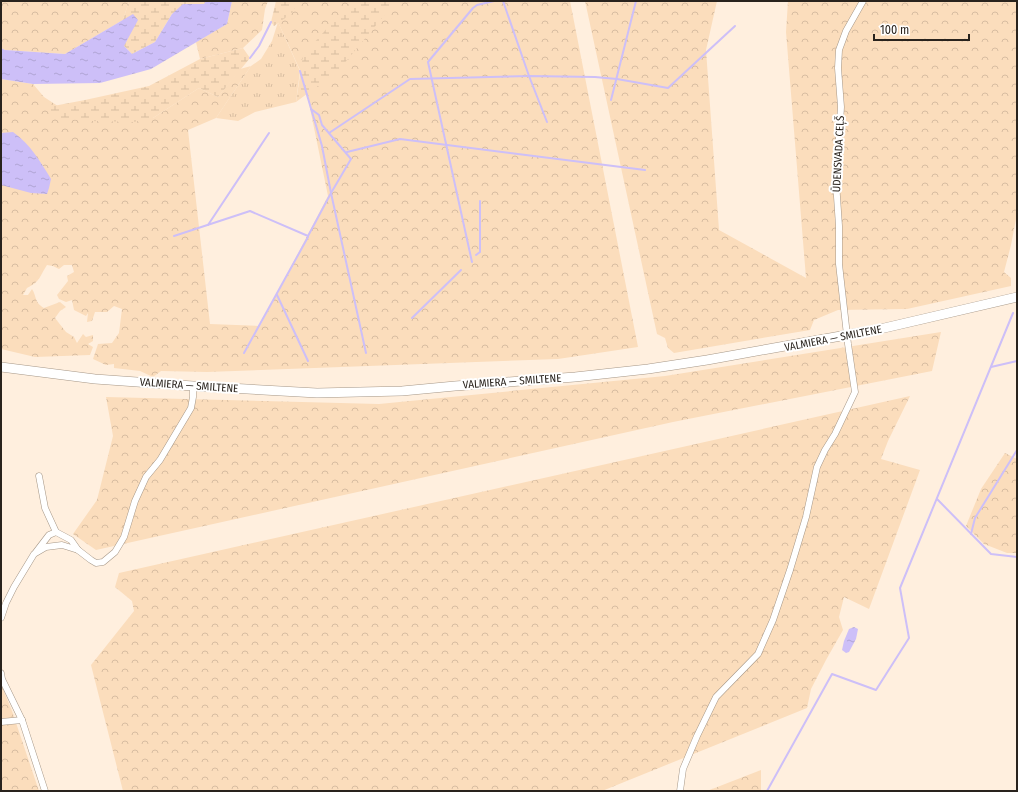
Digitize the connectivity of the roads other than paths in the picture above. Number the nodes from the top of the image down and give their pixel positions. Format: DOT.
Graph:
graph roads {
  1 [pos="863,1"];
  2 [pos="1017,297"];
  3 [pos="848,335"];
  4 [pos="1,367"];
  5 [pos="193,386"];
  6 [pos="39,476"];
  7 [pos="56,532"];
  8 [pos="78,550"];
  9 [pos="34,554"];
  10 [pos="1,618"];
  11 [pos="1,673"];
  12 [pos="22,720"];
  13 [pos="3,721"];
  14 [pos="45,791"];
  15 [pos="680,791"];
  1 -- 3 [label="street, ŪDENSVADA CEĻŠ"];
  2 -- 3 [label="main road, VALMIERA — SMILTENE"];
  3 -- 5 [label="main road, VALMIERA — SMILTENE"];
  3 -- 15 [label="street, ŪDENSVADA CEĻŠ"];
  4 -- 5 [label="main road, VALMIERA — SMILTENE"];
  5 -- 8 [label="street"];
  6 -- 7 [label="street"];
  7 -- 8 [label="street"];
  7 -- 9 [label="street"];
  8 -- 9 [label="street"];
  9 -- 10 [label="street"];
  11 -- 12 [label="street"];
  12 -- 13 [label="street"];
  12 -- 14 [label="street"];
}
